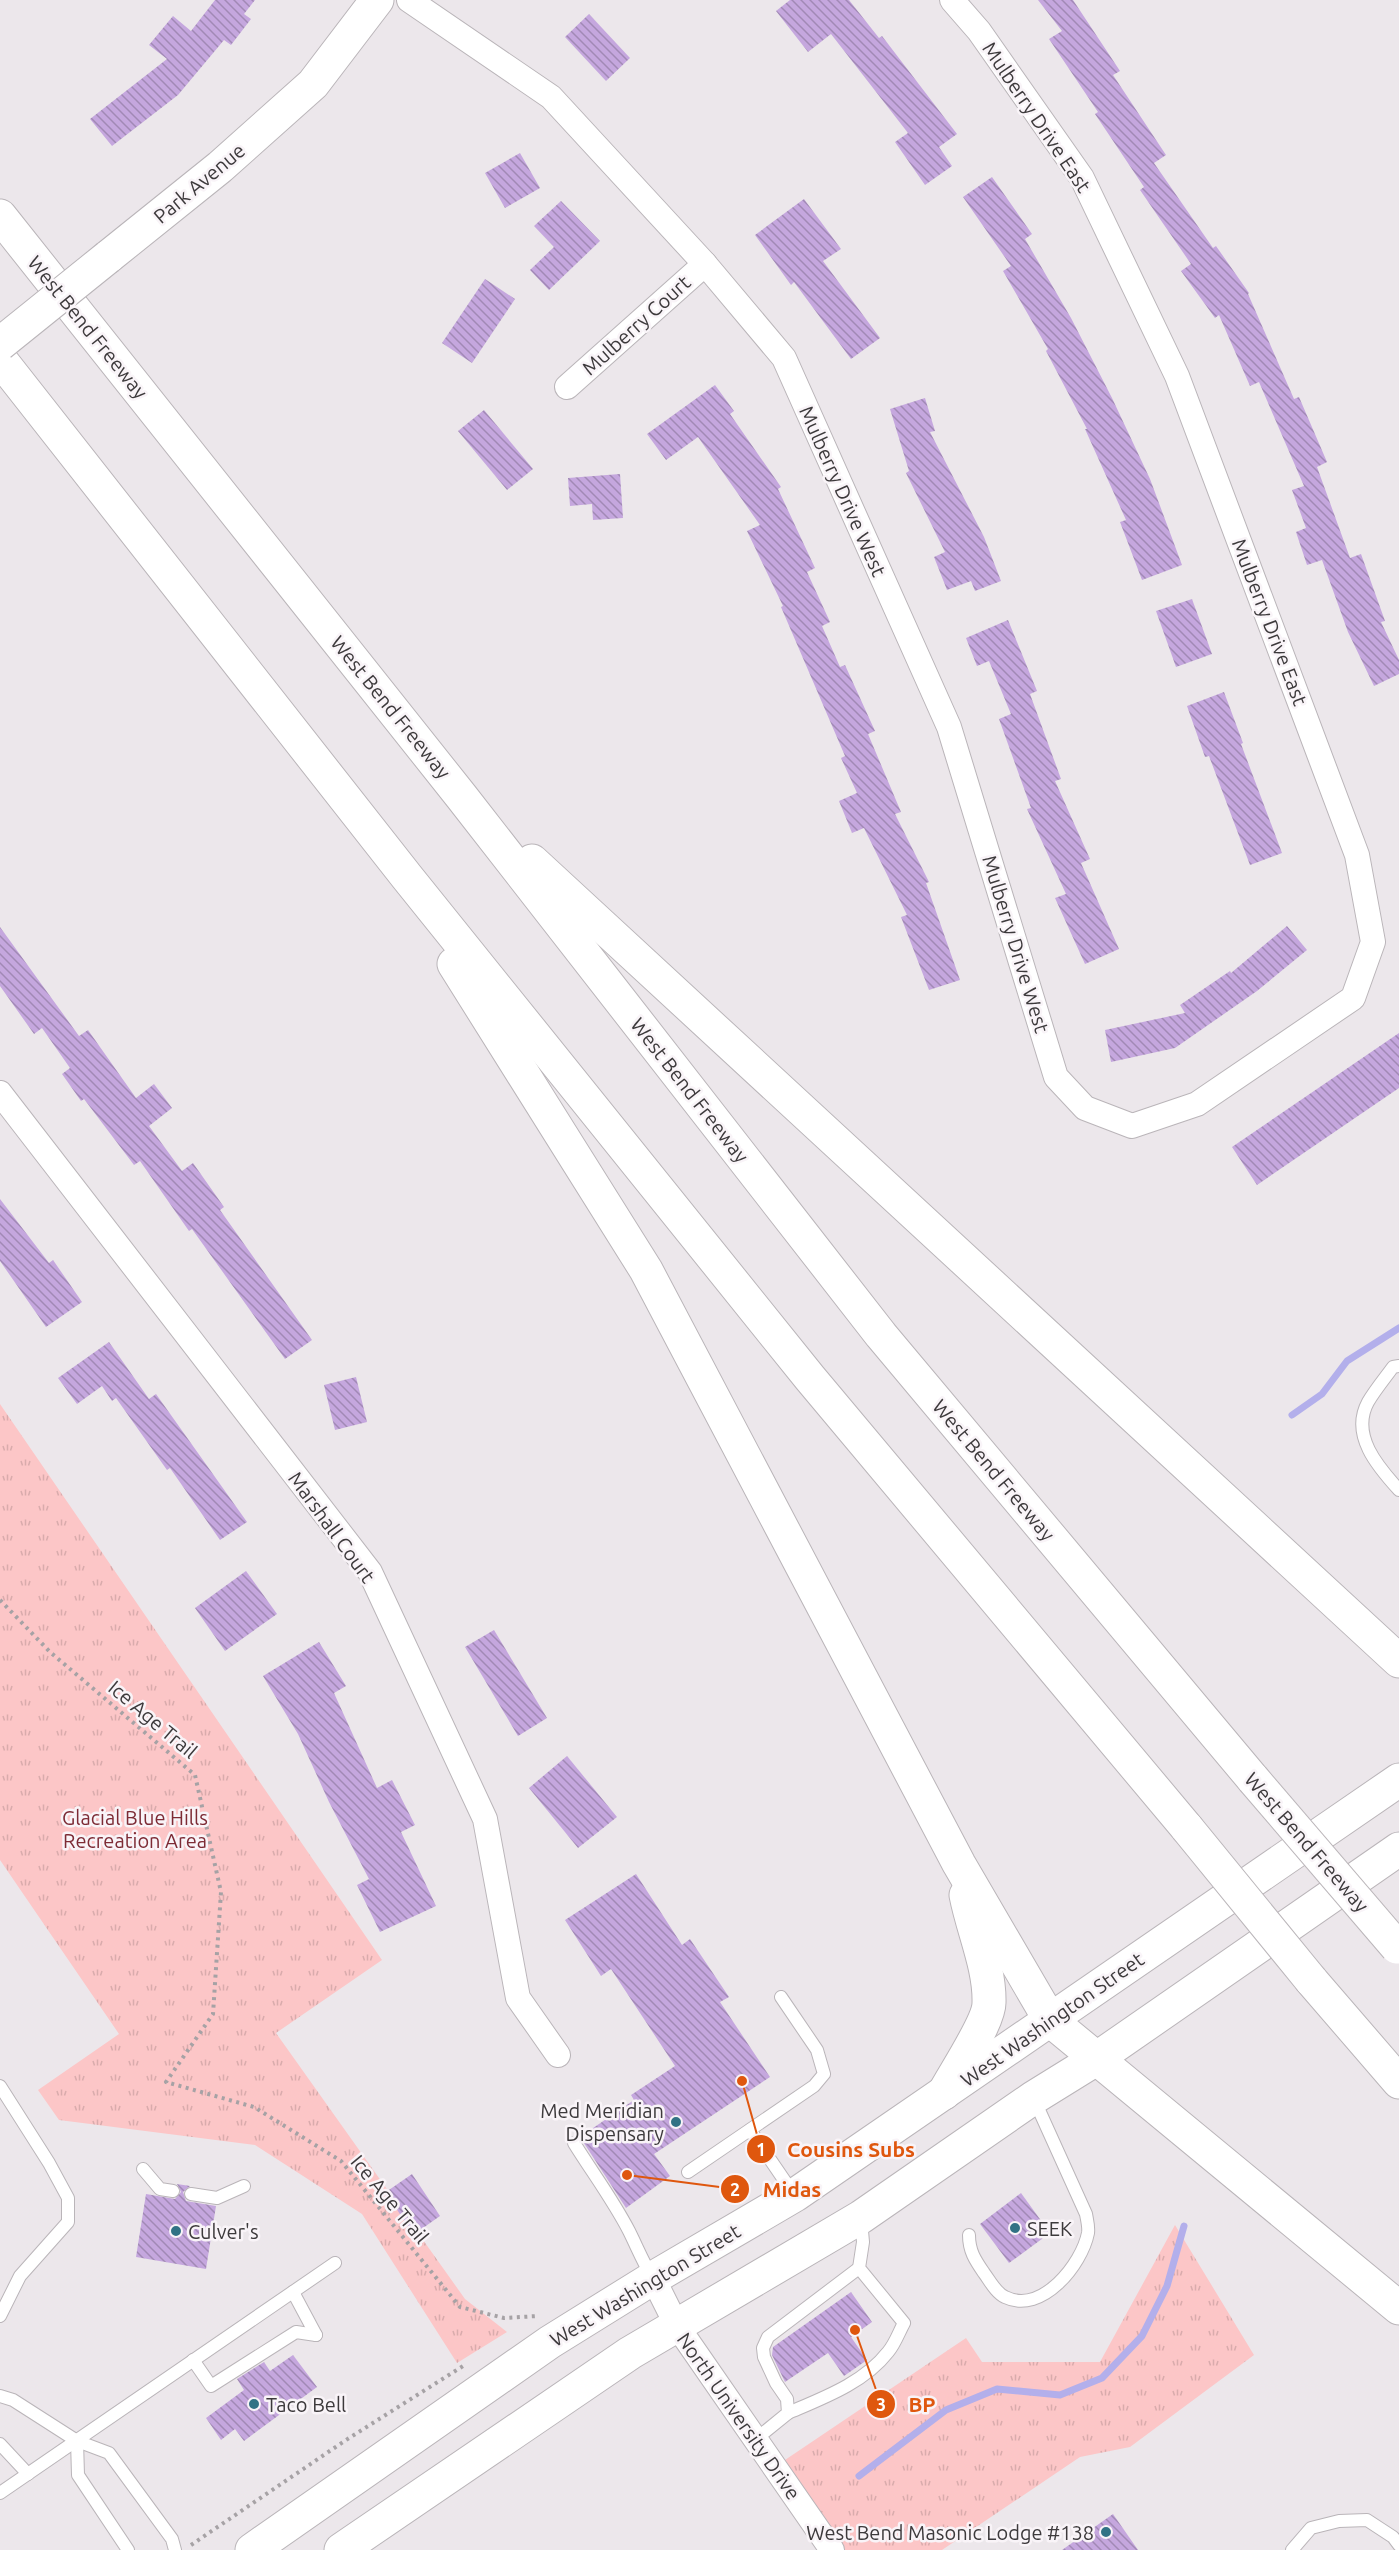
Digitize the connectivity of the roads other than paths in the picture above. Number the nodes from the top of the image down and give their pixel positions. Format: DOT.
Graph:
graph roads {
  1 [pos="377,0"];
  2 [pos="409,0"];
  3 [pos="952,0"];
  4 [pos="0,216"];
  5 [pos="705,264"];
  6 [pos="0,344"];
  7 [pos="0,359"];
  8 [pos="567,387"];
  9 [pos="461,796"];
  10 [pos="407,878"];
  11 [pos="0,1093"];
  12 [pos="1085,1108"];
  13 [pos="1399,1366"];
  14 [pos="1399,1490"];
  15 [pos="1399,1661"];
  16 [pos="1399,1780"];
  17 [pos="1399,1849"];
  18 [pos="960,1864"];
  19 [pos="1398,1948"];
  20 [pos="781,1997"];
  21 [pos="1050,2020"];
  22 [pos="558,2055"];
  23 [pos="1096,2059"];
  24 [pos="1399,2082"];
  25 [pos="0,2086"];
  26 [pos="944,2093"];
  27 [pos="1033,2098"];
  28 [pos="750,2130"];
  29 [pos="573,2143"];
  30 [pos="143,2169"];
  31 [pos="688,2172"];
  32 [pos="244,2186"];
  33 [pos="172,2191"];
  34 [pos="191,2194"];
  35 [pos="795,2195"];
  36 [pos="861,2217"];
  37 [pos="969,2235"];
  38 [pos="335,2263"];
  39 [pos="859,2268"];
  40 [pos="653,2278"];
  41 [pos="293,2292"];
  42 [pos="1399,2308"];
  43 [pos="0,2316"];
  44 [pos="677,2326"];
  45 [pos="193,2360"];
  46 [pos="0,2396"];
  47 [pos="788,2414"];
  48 [pos="756,2439"];
  49 [pos="76,2441"];
  50 [pos="0,2444"];
  51 [pos="28,2474"];
  52 [pos="0,2493"];
  53 [pos="1399,2545"];
  54 [pos="128,2550"];
  55 [pos="175,2550"];
  56 [pos="252,2550"];
  57 [pos="341,2550"];
  58 [pos="832,2550"];
  59 [pos="1292,2550"];
  1 -- 6 [label="main road, Park Avenue, bridge"];
  2 -- 5 [label="street, Mulberry Drive West"];
  3 -- 12 [label="street, Mulberry Drive East"];
  4 -- 9 [label="main road, West Bend Freeway"];
  5 -- 8 [label="street, Mulberry Court"];
  5 -- 12 [label="street, Mulberry Drive West"];
  7 -- 10 [label="main road"];
  9 -- 15 [label="main road"];
  9 -- 19 [label="main road, West Bend Freeway, bridge"];
  10 -- 18 [label="main road"];
  10 -- 24 [label="main road, bridge"];
  11 -- 22 [label="street, Marshall Court"];
  13 -- 14 [label="lane"];
  16 -- 21 [label="main road, West Washington Street"];
  17 -- 23 [label="main road"];
  18 -- 21 [label="main road"];
  18 -- 26 [label="main road"];
  20 -- 28 [label="lane"];
  21 -- 23 [label="main road"];
  21 -- 26 [label="main road, West Washington Street"];
  23 -- 27 [label="main road"];
  23 -- 42 [label="main road"];
  25 -- 43 [label="lane"];
  26 -- 35 [label="main road, West Washington Street"];
  27 -- 36 [label="main road"];
  27 -- 37 [label="lane"];
  28 -- 31 [label="lane"];
  28 -- 35 [label="lane"];
  29 -- 40 [label="lane"];
  30 -- 33 [label="lane"];
  32 -- 34 [label="lane"];
  35 -- 40 [label="main road, West Washington Street"];
  36 -- 39 [label="lane"];
  36 -- 44 [label="main road"];
  38 -- 41 [label="lane"];
  39 -- 47 [label="lane"];
  39 -- 47 [label="lane"];
  40 -- 44 [label="street, North University Drive"];
  40 -- 56 [label="main road, West Washington Street"];
  41 -- 45 [label="lane"];
  41 -- 45 [label="lane"];
  44 -- 48 [label="street, North University Drive"];
  44 -- 57 [label="main road"];
  45 -- 49 [label="lane"];
  46 -- 49 [label="lane"];
  47 -- 48 [label="lane"];
  48 -- 58 [label="street, North University Drive"];
  49 -- 51 [label="lane"];
  49 -- 54 [label="lane"];
  49 -- 55 [label="lane"];
  50 -- 51 [label="lane"];
  51 -- 52 [label="lane"];
  53 -- 59 [label="lane"];
}
